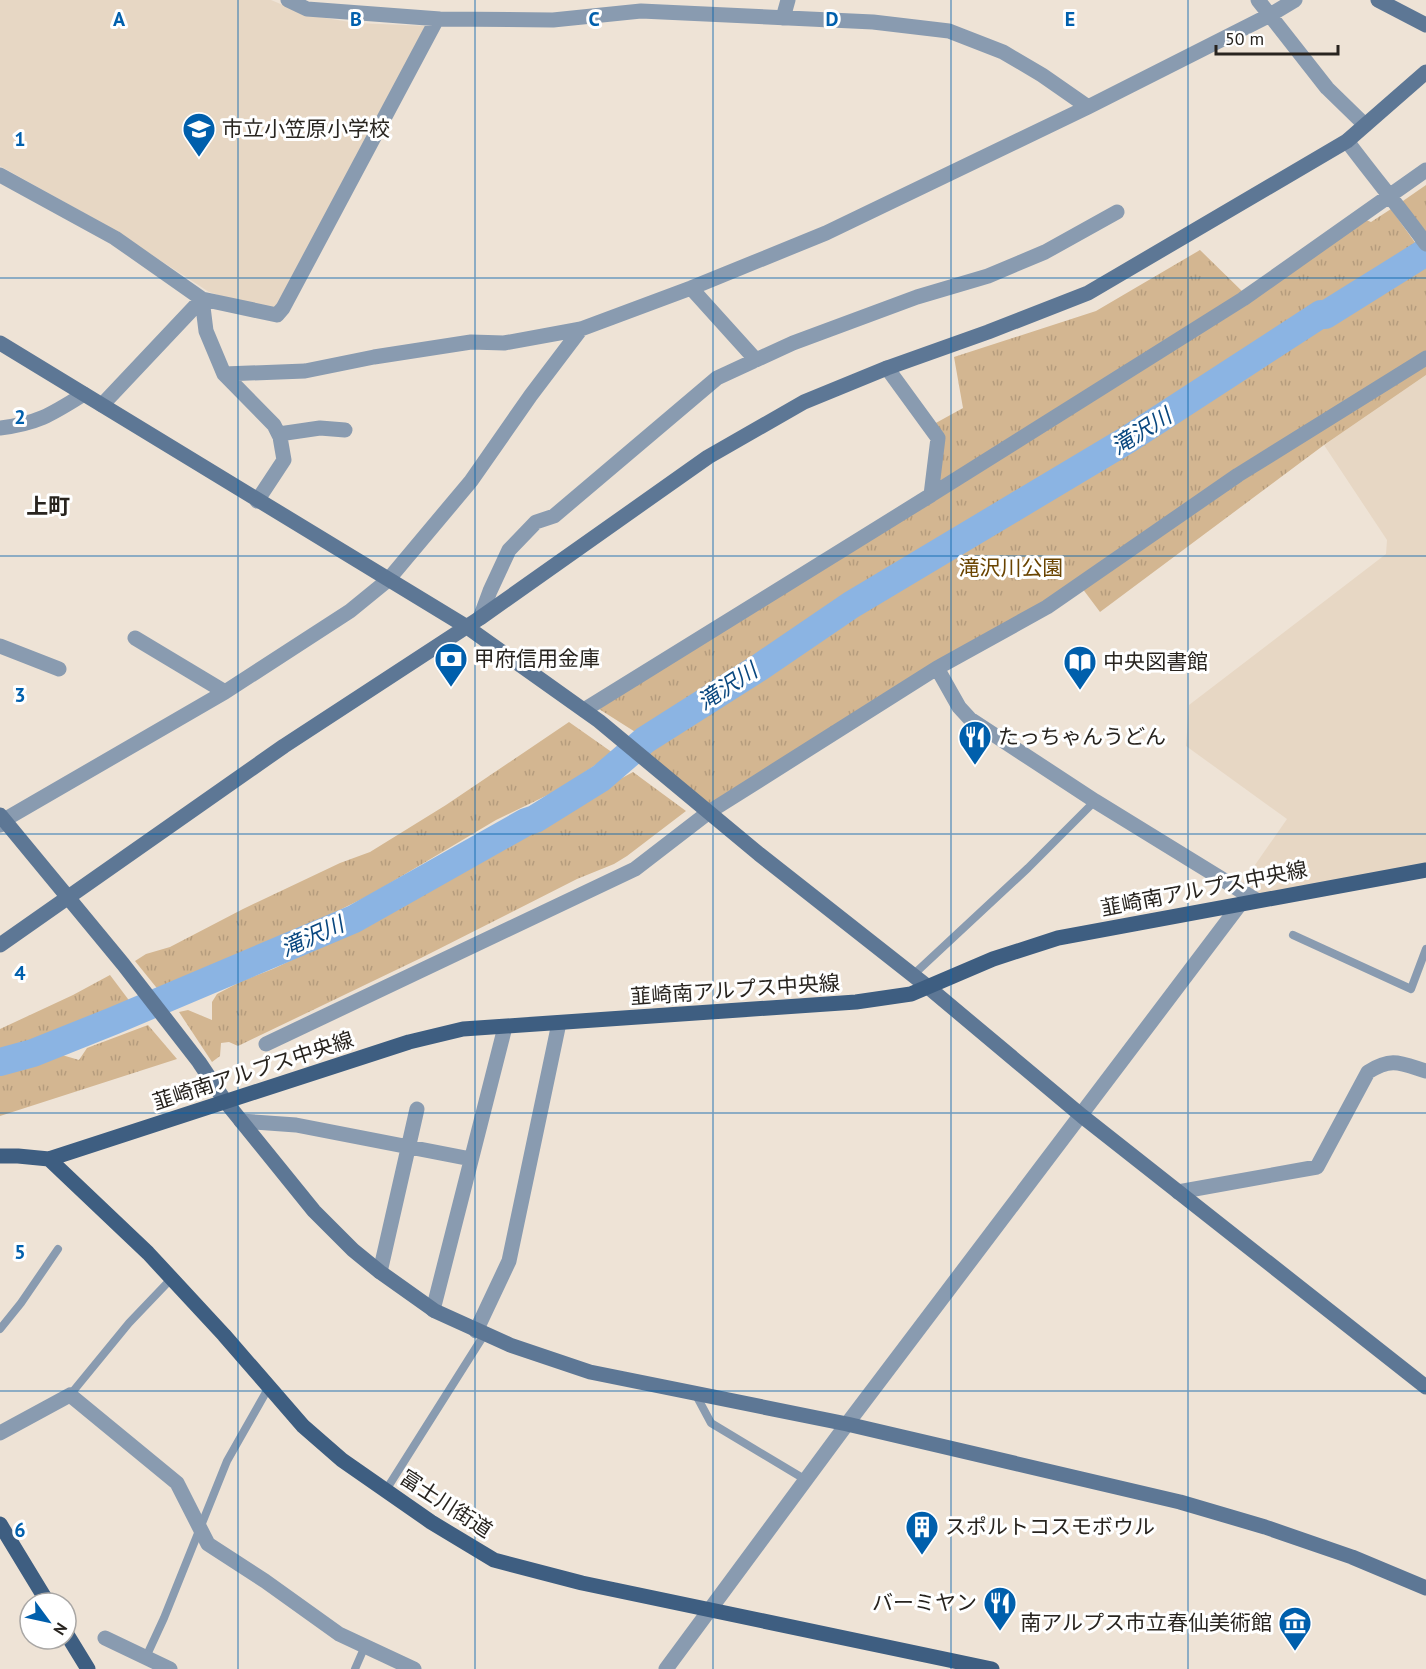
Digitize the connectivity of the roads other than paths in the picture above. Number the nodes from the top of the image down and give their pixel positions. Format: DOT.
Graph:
graph roads {
  1 [pos="288,0"];
  2 [pos="392,0"];
  3 [pos="788,0"];
  4 [pos="1258,0"];
  5 [pos="1295,0"];
  6 [pos="1378,0"];
  7 [pos="643,5"];
  8 [pos="386,15"];
  9 [pos="1270,15"];
  10 [pos="783,18"];
  11 [pos="437,19"];
  12 [pos="1426,25"];
  13 [pos="1426,72"];
  14 [pos="1088,107"];
  15 [pos="1365,125"];
  16 [pos="1347,141"];
  17 [pos="1426,170"];
  18 [pos="0,175"];
  19 [pos="1394,201"];
  20 [pos="1117,212"];
  21 [pos="1426,244"];
  22 [pos="691,288"];
  23 [pos="202,298"];
  24 [pos="581,329"];
  25 [pos="0,344"];
  26 [pos="1426,358"];
  27 [pos="756,360"];
  28 [pos="887,368"];
  29 [pos="224,374"];
  30 [pos="84,394"];
  31 [pos="102,405"];
  32 [pos="0,428"];
  33 [pos="345,430"];
  34 [pos="279,434"];
  35 [pos="931,495"];
  36 [pos="257,501"];
  37 [pos="388,580"];
  38 [pos="480,618"];
  39 [pos="466,627"];
  40 [pos="135,638"];
  41 [pos="0,646"];
  42 [pos="937,668"];
  43 [pos="59,669"];
  44 [pos="225,692"];
  45 [pos="584,710"];
  46 [pos="1095,801"];
  47 [pos="709,812"];
  48 [pos="1,820"];
  49 [pos="1426,870"];
  50 [pos="69,897"];
  51 [pos="1249,902"];
  52 [pos="1293,935"];
  53 [pos="0,945"];
  54 [pos="1426,949"];
  55 [pos="913,975"];
  56 [pos="928,987"];
  57 [pos="559,1023"];
  58 [pos="505,1027"];
  59 [pos="266,1044"];
  60 [pos="1426,1071"];
  61 [pos="225,1101"];
  62 [pos="417,1109"];
  63 [pos="1082,1116"];
  64 [pos="241,1121"];
  65 [pos="408,1146"];
  66 [pos="0,1156"];
  67 [pos="471,1159"];
  68 [pos="49,1160"];
  69 [pos="1178,1192"];
  70 [pos="58,1249"];
  71 [pos="380,1272"];
  72 [pos="172,1278"];
  73 [pos="432,1310"];
  74 [pos="0,1329"];
  75 [pos="480,1333"];
  76 [pos="269,1387"];
  77 [pos="1426,1388"];
  78 [pos="69,1395"];
  79 [pos="696,1395"];
  80 [pos="847,1424"];
  81 [pos="0,1433"];
  82 [pos="806,1480"];
  83 [pos="386,1490"];
  84 [pos="0,1524"];
  85 [pos="199,1527"];
  86 [pos="1426,1588"];
  87 [pos="41,1591"];
  88 [pos="709,1610"];
  89 [pos="105,1638"];
  90 [pos="364,1646"];
  91 [pos="77,1651"];
  92 [pos="146,1657"];
  93 [pos="88,1669"];
  94 [pos="170,1669"];
  95 [pos="355,1669"];
  96 [pos="414,1669"];
  97 [pos="666,1669"];
  98 [pos="992,1669"];
  1 -- 8 [label="street"];
  2 -- 8 [label="street"];
  3 -- 10 [label="street"];
  4 -- 9 [label="street"];
  5 -- 9 [label="street"];
  6 -- 12 [label="street"];
  7 -- 10 [label="street"];
  7 -- 11 [label="street"];
  8 -- 11 [label="street"];
  9 -- 14 [label="street"];
  9 -- 15 [label="street"];
  10 -- 14 [label="street"];
  11 -- 23 [label="street"];
  13 -- 15 [label="street"];
  14 -- 22 [label="street"];
  15 -- 16 [label="street"];
  16 -- 19 [label="street"];
  16 -- 28 [label="street"];
  17 -- 19 [label="street"];
  18 -- 23 [label="street"];
  19 -- 21 [label="street"];
  19 -- 35 [label="street"];
  20 -- 27 [label="street"];
  22 -- 24 [label="street"];
  22 -- 27 [label="street"];
  23 -- 29 [label="street"];
  23 -- 31 [label="street"];
  24 -- 29 [label="street"];
  24 -- 37 [label="street"];
  25 -- 30 [label="street"];
  26 -- 42 [label="street"];
  27 -- 38 [label="street"];
  28 -- 35 [label="street"];
  28 -- 38 [label="street"];
  29 -- 34 [label="street"];
  30 -- 31 [label="street"];
  30 -- 32 [label="street"];
  31 -- 36 [label="street"];
  33 -- 34 [label="street"];
  34 -- 36 [label="street"];
  35 -- 45 [label="street"];
  36 -- 37 [label="street"];
  37 -- 39 [label="street"];
  37 -- 44 [label="street"];
  38 -- 39 [label="street"];
  39 -- 45 [label="street"];
  39 -- 50 [label="street"];
  40 -- 44 [label="street"];
  41 -- 43 [label="street"];
  42 -- 46 [label="street"];
  42 -- 47 [label="street"];
  44 -- 48 [label="street"];
  45 -- 47 [label="street"];
  46 -- 51 [label="street"];
  46 -- 55 [label="lane"];
  47 -- 55 [label="street"];
  47 -- 59 [label="street"];
  48 -- 50 [label="street"];
  49 -- 51 [label="main road, 韮崎南アルプス中央線"];
  50 -- 53 [label="street"];
  50 -- 61 [label="street"];
  51 -- 56 [label="main road, 韮崎南アルプス中央線"];
  51 -- 63 [label="street"];
  52 -- 54 [label="lane"];
  55 -- 56 [label="street"];
  56 -- 57 [label="main road, 韮崎南アルプス中央線"];
  56 -- 63 [label="street"];
  57 -- 58 [label="main road, 韮崎南アルプス中央線"];
  57 -- 75 [label="street"];
  58 -- 61 [label="main road, 韮崎南アルプス中央線"];
  58 -- 67 [label="street"];
  60 -- 69 [label="street"];
  61 -- 64 [label="street"];
  61 -- 68 [label="main road, 韮崎南アルプス中央線"];
  62 -- 65 [label="street"];
  63 -- 69 [label="street"];
  63 -- 80 [label="street"];
  64 -- 65 [label="street"];
  64 -- 71 [label="street"];
  65 -- 67 [label="street"];
  65 -- 71 [label="street"];
  66 -- 68 [label="main road"];
  67 -- 73 [label="street"];
  68 -- 72 [label="main road, 富士川街道"];
  69 -- 77 [label="street"];
  70 -- 74 [label="lane"];
  71 -- 73 [label="street"];
  72 -- 76 [label="main road, 富士川街道"];
  72 -- 78 [label="lane"];
  73 -- 75 [label="street"];
  75 -- 79 [label="street"];
  75 -- 83 [label="lane"];
  76 -- 83 [label="main road, 富士川街道"];
  76 -- 85 [label="lane"];
  78 -- 81 [label="street"];
  78 -- 85 [label="street"];
  79 -- 80 [label="street"];
  79 -- 82 [label="lane"];
  80 -- 82 [label="street"];
  80 -- 86 [label="street"];
  82 -- 88 [label="street"];
  83 -- 88 [label="main road, 富士川街道"];
  84 -- 87 [label="main road"];
  85 -- 90 [label="street"];
  85 -- 92 [label="lane"];
  88 -- 97 [label="street"];
  88 -- 98 [label="main road, 富士川街道"];
  89 -- 92 [label="street"];
  90 -- 95 [label="lane"];
  90 -- 96 [label="street"];
  91 -- 93 [label="main road"];
  92 -- 94 [label="street"];
}
